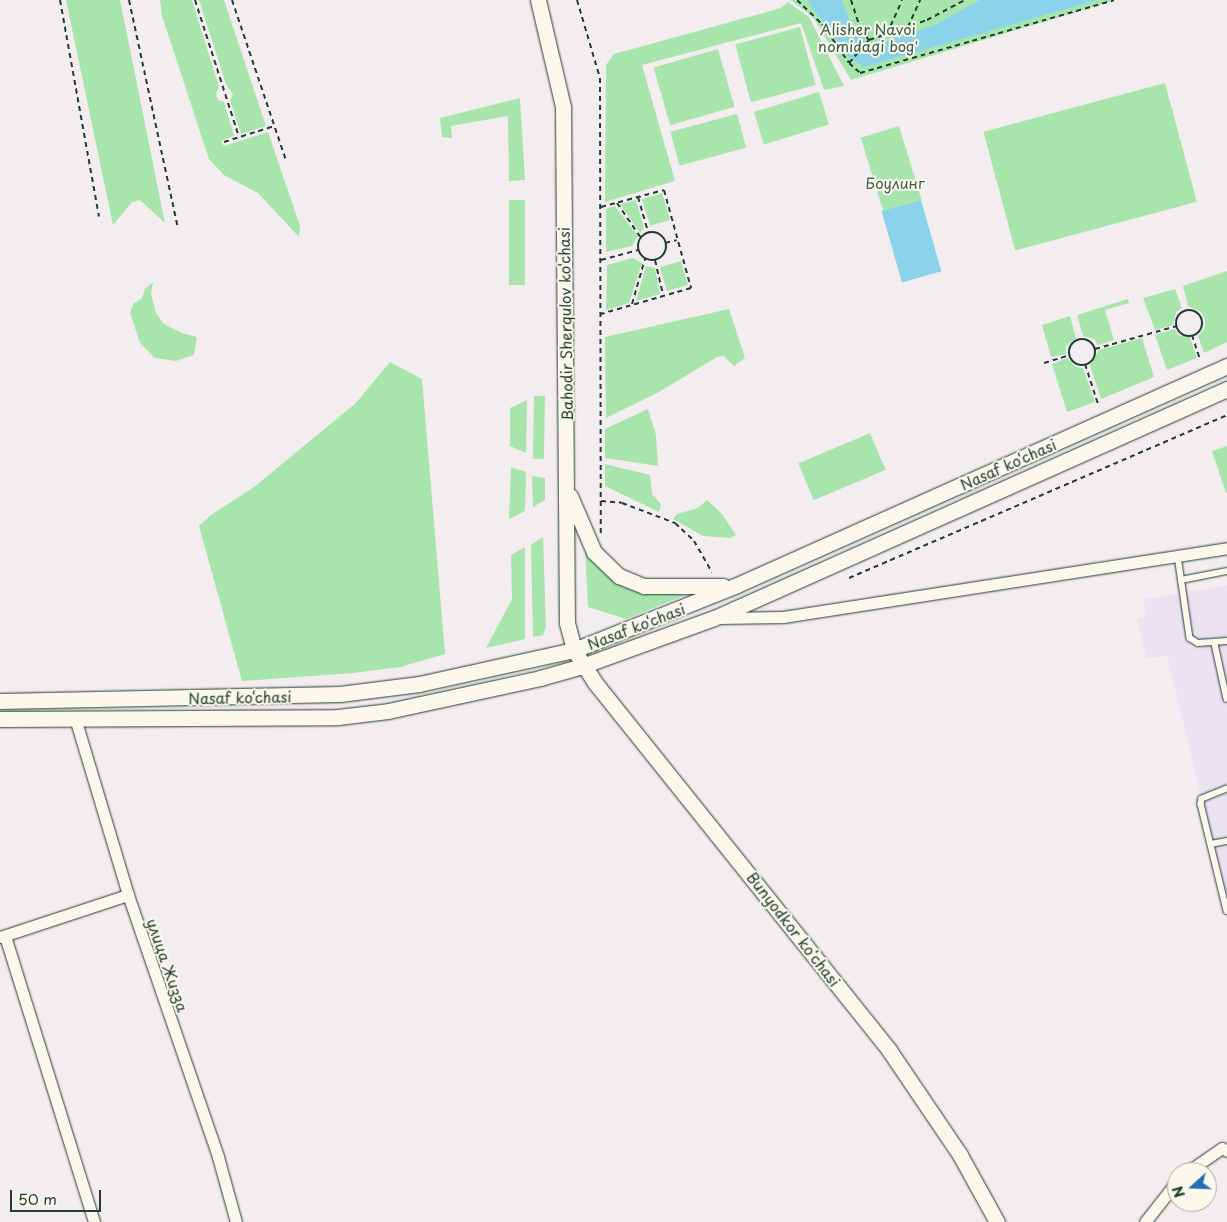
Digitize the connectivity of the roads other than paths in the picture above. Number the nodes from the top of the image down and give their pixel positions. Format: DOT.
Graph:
graph roads {
  1 [pos="538,0"];
  2 [pos="1227,366"];
  3 [pos="1227,389"];
  4 [pos="567,491"];
  5 [pos="1227,548"];
  6 [pos="1178,556"];
  7 [pos="1227,571"];
  8 [pos="1181,580"];
  9 [pos="737,585"];
  10 [pos="714,618"];
  11 [pos="1227,641"];
  12 [pos="1214,644"];
  13 [pos="574,650"];
  14 [pos="582,666"];
  15 [pos="1227,699"];
  16 [pos="0,701"];
  17 [pos="75,718"];
  18 [pos="0,719"];
  19 [pos="1227,790"];
  20 [pos="1227,841"];
  21 [pos="1211,844"];
  22 [pos="128,895"];
  23 [pos="1227,911"];
  24 [pos="2,937"];
  25 [pos="1227,1152"];
  26 [pos="1202,1162"];
  27 [pos="1167,1194"];
  28 [pos="94,1222"];
  29 [pos="236,1222"];
  30 [pos="996,1222"];
  31 [pos="1145,1222"];
  1 -- 4 [label="main road, Bahodir Sherqulov ko‘chasi"];
  2 -- 9 [label="main road, Nasaf ko‘chasi"];
  3 -- 10 [label="main road, Nasaf ko‘chasi"];
  4 -- 9 [label="main road"];
  4 -- 13 [label="main road, Bahodir Sherqulov ko‘chasi"];
  5 -- 6 [label="street"];
  6 -- 8 [label="lane"];
  6 -- 10 [label="street"];
  7 -- 8 [label="lane"];
  8 -- 12 [label="lane"];
  9 -- 13 [label="main road, Nasaf ko‘chasi"];
  10 -- 14 [label="main road, Nasaf ko‘chasi"];
  11 -- 12 [label="lane"];
  12 -- 15 [label="lane"];
  13 -- 14 [label="main road, Bunyodkor koʻchasi"];
  13 -- 16 [label="main road, Nasaf ko‘chasi"];
  14 -- 17 [label="main road, Nasaf ko‘chasi"];
  14 -- 30 [label="main road, Bunyodkor koʻchasi"];
  17 -- 18 [label="main road, Nasaf ko‘chasi"];
  17 -- 22 [label="street, улица Жизза"];
  19 -- 21 [label="lane"];
  20 -- 21 [label="lane"];
  21 -- 23 [label="lane"];
  22 -- 24 [label="street"];
  22 -- 29 [label="street, улица Жизза"];
  24 -- 28 [label="street"];
  25 -- 26 [label="street"];
  27 -- 31 [label="street"];
}
